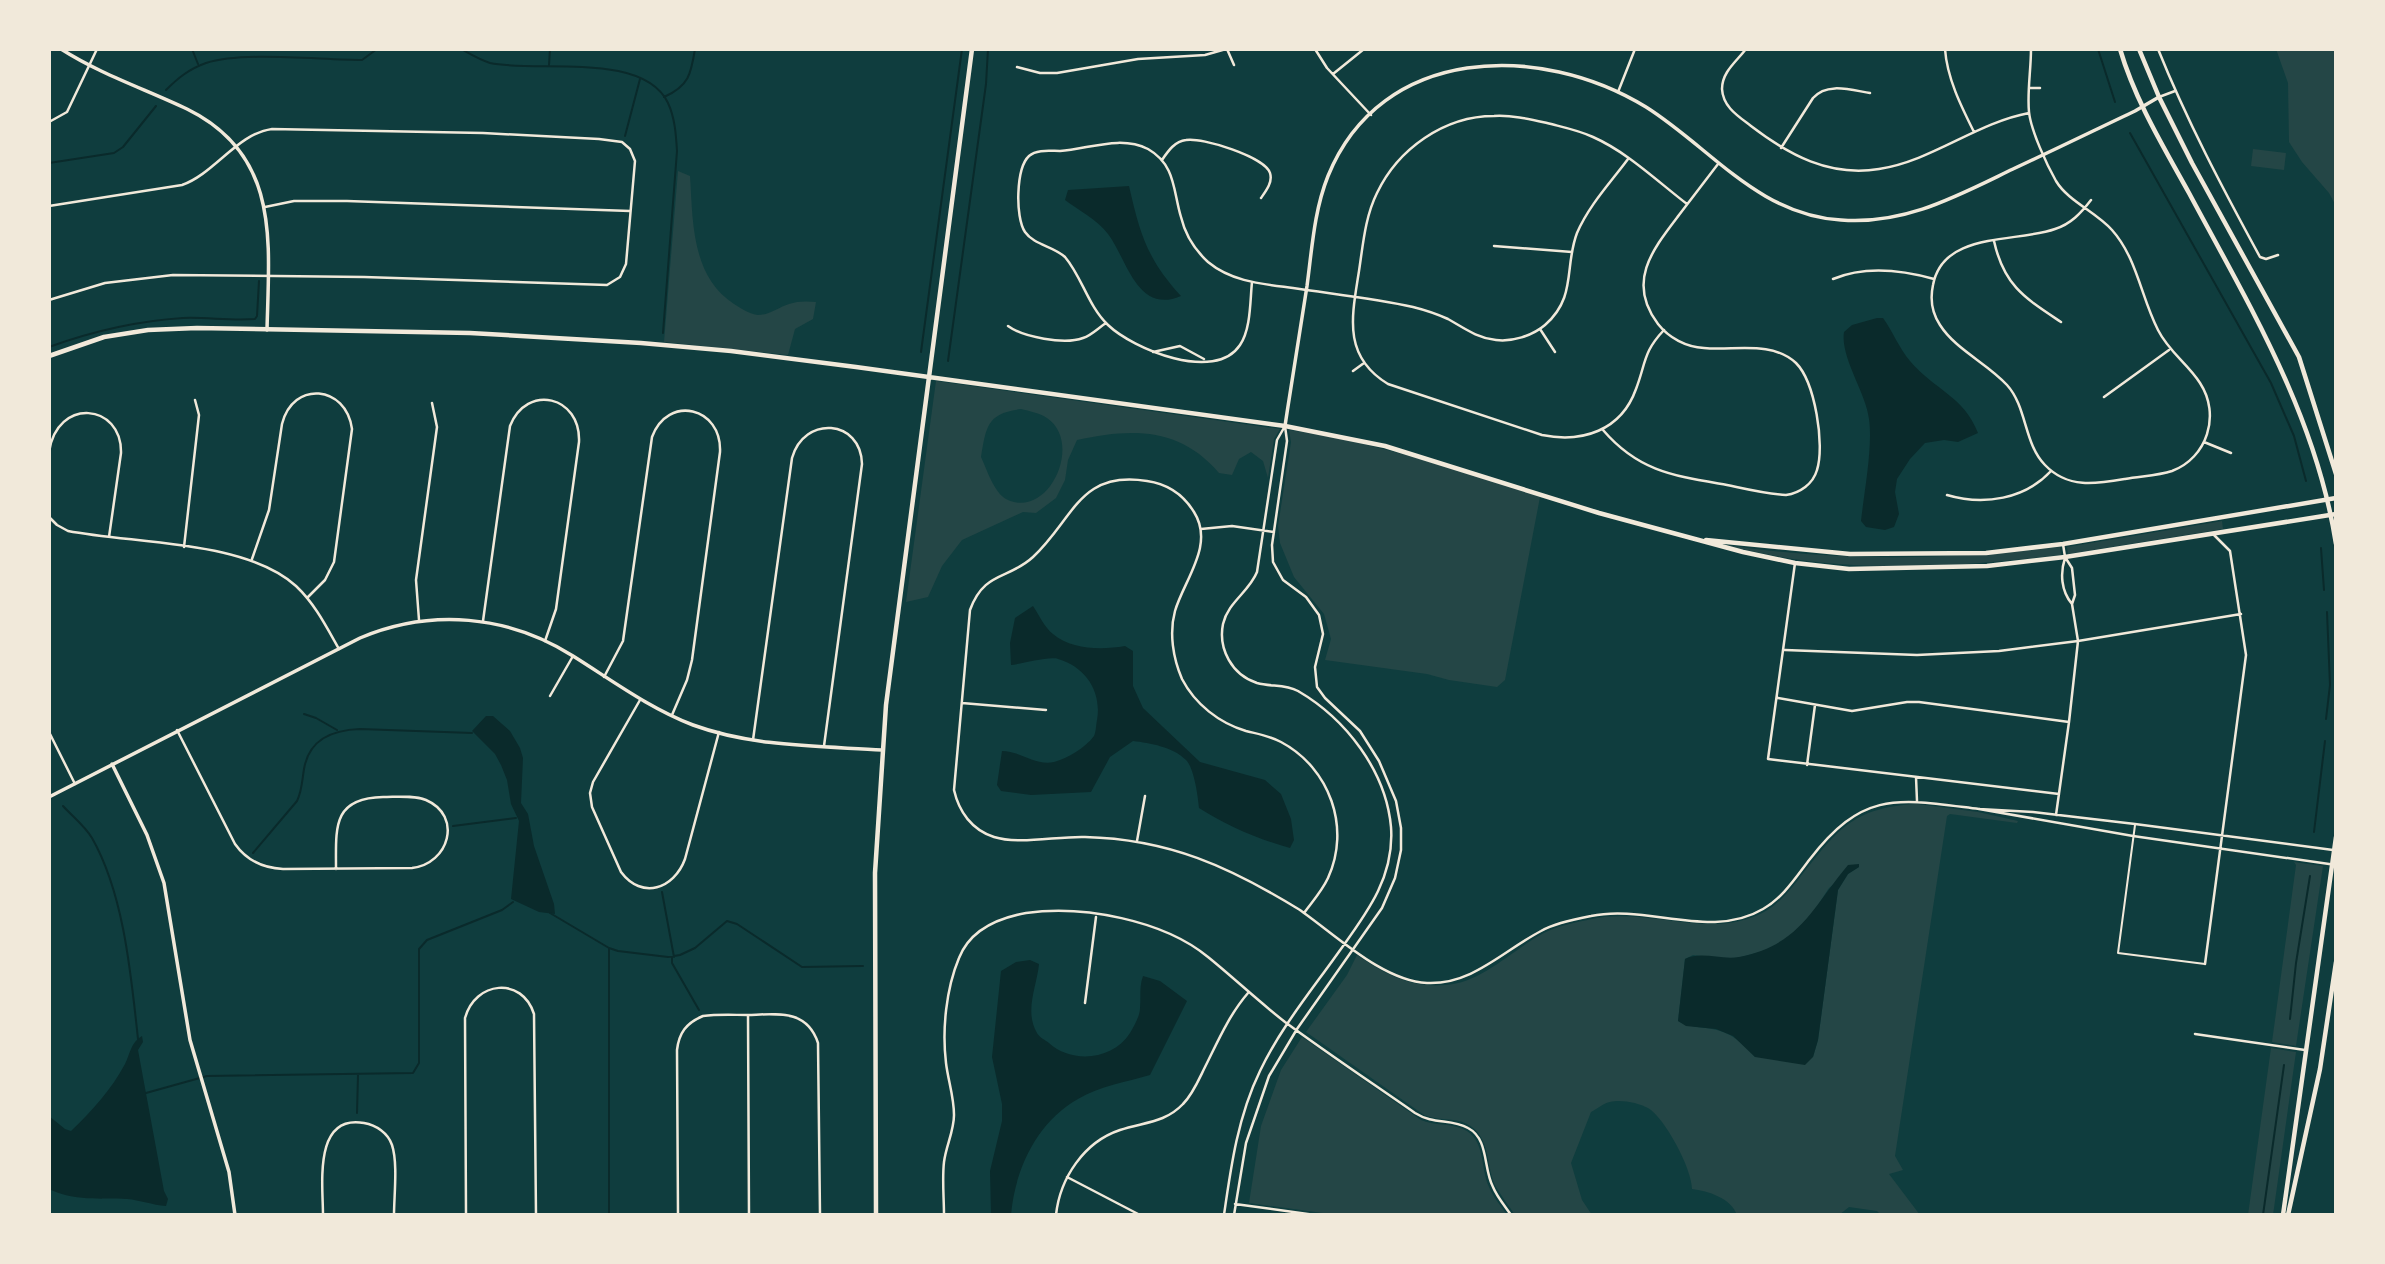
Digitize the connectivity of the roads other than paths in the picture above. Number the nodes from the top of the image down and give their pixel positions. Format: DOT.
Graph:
graph roads {
  1 [pos="61,49"];
  2 [pos="97,49"];
  3 [pos="972,49"];
  4 [pos="1226,49"];
  5 [pos="1315,49"];
  6 [pos="1364,49"];
  7 [pos="1635,49"];
  8 [pos="1746,49"];
  9 [pos="1945,49"];
  10 [pos="2031,49"];
  11 [pos="2120,49"];
  12 [pos="2139,49"];
  13 [pos="2158,49"];
  14 [pos="89,65"];
  15 [pos="1234,65"];
  16 [pos="1017,67"];
  17 [pos="1332,74"];
  18 [pos="2030,88"];
  19 [pos="2040,88"];
  20 [pos="2175,91"];
  21 [pos="1618,92"];
  22 [pos="1870,93"];
  23 [pos="2159,97"];
  24 [pos="2143,107"];
  25 [pos="2029,113"];
  26 [pos="1371,115"];
  27 [pos="49,122"];
  28 [pos="1974,132"];
  29 [pos="236,148"];
  30 [pos="1781,148"];
  31 [pos="2044,154"];
  32 [pos="1628,159"];
  33 [pos="1162,160"];
  34 [pos="1718,164"];
  35 [pos="1261,198"];
  36 [pos="2091,200"];
  37 [pos="1687,204"];
  38 [pos="49,206"];
  39 [pos="265,207"];
  40 [pos="2086,207"];
  41 [pos="630,211"];
  42 [pos="1026,233"];
  43 [pos="1021,238"];
  44 [pos="1994,241"];
  45 [pos="1494,246"];
  46 [pos="1572,252"];
  47 [pos="2278,255"];
  48 [pos="268,276"];
  49 [pos="1833,279"];
  50 [pos="1934,279"];
  51 [pos="1252,282"];
  52 [pos="1306,290"];
  53 [pos="1355,298"];
  54 [pos="49,299"];
  55 [pos="2061,322"];
  56 [pos="1105,323"];
  57 [pos="1008,326"];
  58 [pos="1540,329"];
  59 [pos="267,330"];
  60 [pos="1664,330"];
  61 [pos="2169,349"];
  62 [pos="1150,352"];
  63 [pos="1555,352"];
  64 [pos="49,356"];
  65 [pos="1209,361"];
  66 [pos="1364,363"];
  67 [pos="1353,371"];
  68 [pos="928,377"];
  69 [pos="2104,397"];
  70 [pos="195,400"];
  71 [pos="432,403"];
  72 [pos="1285,426"];
  73 [pos="1603,430"];
  74 [pos="2204,442"];
  75 [pos="49,452"];
  76 [pos="2231,453"];
  77 [pos="2051,471"];
  78 [pos="2336,474"];
  79 [pos="1947,495"];
  80 [pos="2336,498"];
  81 [pos="2328,500"];
  82 [pos="2334,514"];
  83 [pos="49,517"];
  84 [pos="1200,529"];
  85 [pos="1264,530"];
  86 [pos="1274,531"];
  87 [pos="2213,534"];
  88 [pos="110,537"];
  89 [pos="1694,539"];
  90 [pos="2063,544"];
  91 [pos="2336,544"];
  92 [pos="184,547"];
  93 [pos="2065,557"];
  94 [pos="251,559"];
  95 [pos="1795,563"];
  96 [pos="307,598"];
  97 [pos="2072,604"];
  98 [pos="2241,614"];
  99 [pos="419,620"];
  100 [pos="483,621"];
  101 [pos="2078,640"];
  102 [pos="545,641"];
  103 [pos="339,649"];
  104 [pos="1784,650"];
  105 [pos="573,656"];
  106 [pos="604,677"];
  107 [pos="550,696"];
  108 [pos="1777,698"];
  109 [pos="640,700"];
  110 [pos="961,703"];
  111 [pos="1815,704"];
  112 [pos="1046,710"];
  113 [pos="672,716"];
  114 [pos="2069,722"];
  115 [pos="177,730"];
  116 [pos="719,732"];
  117 [pos="49,734"];
  118 [pos="753,740"];
  119 [pos="824,746"];
  120 [pos="882,750"];
  121 [pos="112,764"];
  122 [pos="1807,765"];
  123 [pos="1916,776"];
  124 [pos="75,784"];
  125 [pos="2059,794"];
  126 [pos="49,796"];
  127 [pos="1145,796"];
  128 [pos="1917,801"];
  129 [pos="1979,809"];
  130 [pos="2056,815"];
  131 [pos="2135,824"];
  132 [pos="2221,835"];
  133 [pos="2133,836"];
  134 [pos="2336,837"];
  135 [pos="1137,842"];
  136 [pos="2219,848"];
  137 [pos="2335,851"];
  138 [pos="2334,864"];
  139 [pos="336,869"];
  140 [pos="1304,913"];
  141 [pos="1096,915"];
  142 [pos="1346,943"];
  143 [pos="1354,948"];
  144 [pos="2336,962"];
  145 [pos="2205,964"];
  146 [pos="1248,993"];
  147 [pos="1084,1003"];
  148 [pos="748,1015"];
  149 [pos="1288,1024"];
  150 [pos="1297,1030"];
  151 [pos="2195,1034"];
  152 [pos="2305,1050"];
  153 [pos="1067,1177"];
  154 [pos="1235,1204"];
  155 [pos="235,1215"];
  156 [pos="323,1215"];
  157 [pos="394,1215"];
  158 [pos="466,1215"];
  159 [pos="536,1215"];
  160 [pos="678,1215"];
  161 [pos="749,1215"];
  162 [pos="820,1215"];
  163 [pos="876,1215"];
  164 [pos="944,1215"];
  165 [pos="1056,1215"];
  166 [pos="1140,1215"];
  167 [pos="1224,1215"];
  168 [pos="1234,1215"];
  169 [pos="1315,1215"];
  170 [pos="1511,1215"];
  171 [pos="2286,1215"];
  1 -- 14 [label="street"];
  2 -- 14 [label="street"];
  3 -- 68 [label="main road"];
  4 -- 15 [label="street"];
  4 -- 16 [label="street"];
  5 -- 17 [label="street"];
  6 -- 17 [label="street"];
  7 -- 21 [label="street"];
  8 -- 30 [label="street"];
  9 -- 28 [label="street"];
  10 -- 18 [label="street"];
  11 -- 24 [label="main road"];
  12 -- 23 [label="main road"];
  13 -- 20 [label="street"];
  14 -- 27 [label="street"];
  14 -- 29 [label="street"];
  17 -- 26 [label="street"];
  18 -- 19 [label="street"];
  18 -- 25 [label="street"];
  20 -- 23 [label="street"];
  20 -- 47 [label="street"];
  21 -- 26 [label="street"];
  21 -- 34 [label="street"];
  22 -- 30 [label="street"];
  23 -- 24 [label="street"];
  23 -- 78 [label="main road"];
  24 -- 31 [label="street"];
  24 -- 81 [label="main road"];
  25 -- 28 [label="street"];
  25 -- 31 [label="street"];
  26 -- 52 [label="street"];
  28 -- 30 [label="street"];
  29 -- 38 [label="street"];
  29 -- 39 [label="street"];
  29 -- 41 [label="street"];
  31 -- 34 [label="street"];
  31 -- 40 [label="street"];
  32 -- 37 [label="street"];
  32 -- 46 [label="street"];
  32 -- 53 [label="street"];
  33 -- 35 [label="street"];
  33 -- 42 [label="street"];
  33 -- 51 [label="street"];
  34 -- 37 [label="street"];
  36 -- 40 [label="street"];
  37 -- 60 [label="street"];
  39 -- 41 [label="street"];
  39 -- 48 [label="street"];
  40 -- 44 [label="street"];
  40 -- 61 [label="street"];
  41 -- 48 [label="street"];
  42 -- 43 [label="street"];
  42 -- 56 [label="street"];
  44 -- 50 [label="street"];
  44 -- 55 [label="street"];
  45 -- 46 [label="street"];
  46 -- 58 [label="street"];
  48 -- 54 [label="street"];
  48 -- 59 [label="street"];
  49 -- 50 [label="street"];
  50 -- 77 [label="street"];
  51 -- 52 [label="street"];
  51 -- 65 [label="street"];
  52 -- 53 [label="street"];
  52 -- 72 [label="street"];
  53 -- 58 [label="street"];
  53 -- 66 [label="street"];
  56 -- 57 [label="street"];
  56 -- 62 [label="street"];
  58 -- 63 [label="street"];
  59 -- 64 [label="main road"];
  59 -- 68 [label="main road"];
  60 -- 73 [label="street"];
  60 -- 73 [label="street"];
  61 -- 69 [label="street"];
  61 -- 74 [label="street"];
  62 -- 65 [label="street"];
  62 -- 65 [label="street"];
  66 -- 67 [label="street"];
  66 -- 73 [label="street"];
  68 -- 72 [label="main road"];
  68 -- 120 [label="main road"];
  70 -- 92 [label="street"];
  71 -- 99 [label="street"];
  72 -- 85 [label="street"];
  72 -- 86 [label="street"];
  72 -- 89 [label="main road"];
  74 -- 76 [label="street"];
  74 -- 77 [label="street"];
  75 -- 88 [label="street"];
  77 -- 79 [label="street"];
  80 -- 81 [label="main road"];
  81 -- 82 [label="main road"];
  81 -- 90 [label="main road"];
  82 -- 87 [label="main road"];
  82 -- 91 [label="main road"];
  83 -- 88 [label="street"];
  84 -- 85 [label="street"];
  84 -- 110 [label="street"];
  84 -- 140 [label="street"];
  85 -- 86 [label="street"];
  85 -- 142 [label="street"];
  86 -- 143 [label="street"];
  87 -- 93 [label="main road"];
  87 -- 98 [label="street"];
  88 -- 92 [label="street"];
  89 -- 90 [label="main road"];
  89 -- 95 [label="main road"];
  90 -- 93 [label="street"];
  92 -- 94 [label="street"];
  93 -- 95 [label="main road"];
  93 -- 97 [label="street"];
  93 -- 97 [label="street"];
  94 -- 96 [label="street"];
  94 -- 96 [label="street"];
  95 -- 104 [label="street"];
  96 -- 103 [label="street"];
  97 -- 101 [label="street"];
  98 -- 101 [label="street"];
  98 -- 132 [label="street"];
  99 -- 100 [label="street"];
  99 -- 103 [label="street"];
  100 -- 102 [label="street"];
  100 -- 102 [label="street"];
  101 -- 104 [label="street"];
  101 -- 114 [label="street"];
  102 -- 105 [label="street"];
  103 -- 115 [label="street"];
  104 -- 108 [label="street"];
  105 -- 106 [label="street"];
  105 -- 107 [label="street"];
  106 -- 109 [label="street"];
  106 -- 113 [label="street"];
  108 -- 111 [label="street"];
  108 -- 122 [label="street"];
  109 -- 113 [label="street"];
  109 -- 116 [label="street"];
  110 -- 112 [label="street"];
  110 -- 135 [label="street"];
  111 -- 114 [label="street"];
  111 -- 122 [label="street"];
  113 -- 116 [label="street"];
  114 -- 125 [label="street"];
  115 -- 121 [label="street"];
  115 -- 139 [label="street"];
  116 -- 118 [label="street"];
  117 -- 124 [label="street"];
  118 -- 119 [label="street"];
  118 -- 119 [label="street"];
  119 -- 120 [label="street"];
  120 -- 163 [label="main road"];
  121 -- 124 [label="street"];
  121 -- 155 [label="street"];
  122 -- 123 [label="street"];
  123 -- 125 [label="street"];
  123 -- 128 [label="street"];
  124 -- 126 [label="street"];
  125 -- 130 [label="street"];
  127 -- 135 [label="street"];
  128 -- 129 [label="street"];
  128 -- 143 [label="street"];
  129 -- 130 [label="street"];
  129 -- 133 [label="street"];
  130 -- 131 [label="street"];
  131 -- 132 [label="street"];
  131 -- 133 [label="lane"];
  132 -- 136 [label="street"];
  132 -- 137 [label="street"];
  133 -- 136 [label="street"];
  133 -- 145 [label="lane"];
  134 -- 137 [label="main road"];
  135 -- 140 [label="street"];
  136 -- 138 [label="street"];
  136 -- 145 [label="street"];
  137 -- 138 [label="main road"];
  138 -- 152 [label="main road"];
  139 -- 139 [label="street"];
  140 -- 142 [label="street"];
  141 -- 146 [label="street"];
  141 -- 147 [label="street"];
  141 -- 164 [label="street"];
  142 -- 143 [label="street"];
  142 -- 149 [label="street"];
  143 -- 150 [label="street"];
  144 -- 171 [label="main road"];
  146 -- 149 [label="street"];
  146 -- 153 [label="street"];
  148 -- 160 [label="street"];
  148 -- 161 [label="street"];
  148 -- 162 [label="street"];
  149 -- 150 [label="street"];
  149 -- 167 [label="street"];
  150 -- 154 [label="street"];
  150 -- 170 [label="street"];
  151 -- 152 [label="street"];
  152 -- 171 [label="main road"];
  153 -- 165 [label="street"];
  153 -- 166 [label="street"];
  154 -- 168 [label="street"];
  154 -- 169 [label="street"];
  156 -- 157 [label="street"];
  158 -- 159 [label="street"];
}
